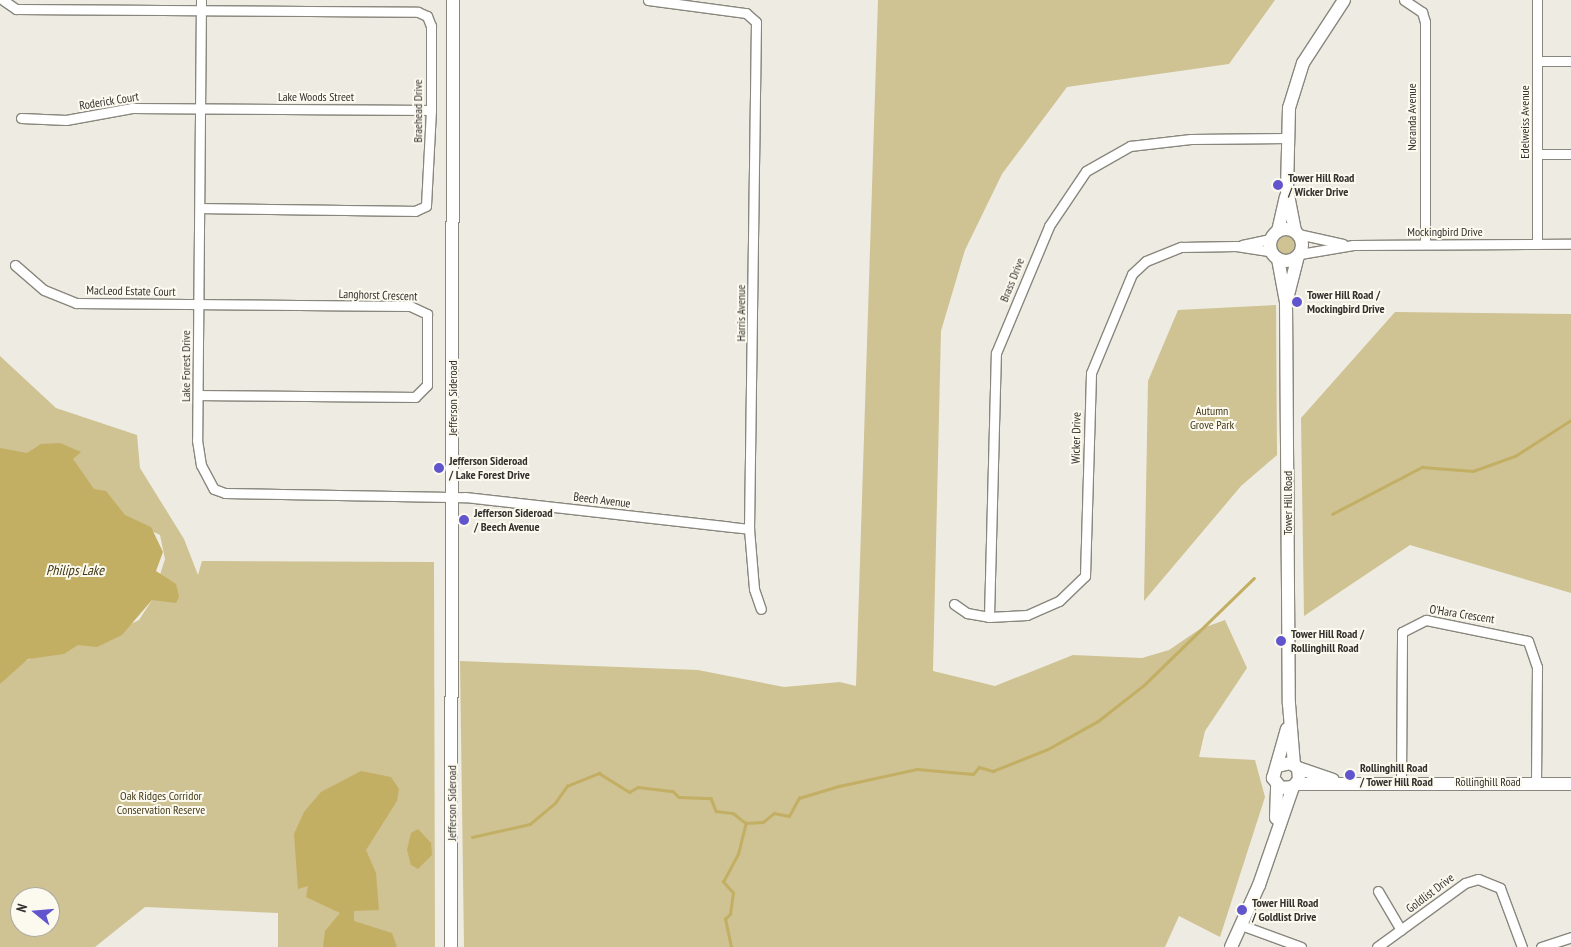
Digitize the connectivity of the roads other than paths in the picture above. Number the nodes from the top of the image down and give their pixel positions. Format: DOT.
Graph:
graph roads {
  1 [pos="3,0"];
  2 [pos="453,0"];
  3 [pos="648,0"];
  4 [pos="1344,0"];
  5 [pos="1404,0"];
  6 [pos="1537,0"];
  7 [pos="202,5"];
  8 [pos="1537,61"];
  9 [pos="1571,61"];
  10 [pos="201,108"];
  11 [pos="431,110"];
  12 [pos="21,118"];
  13 [pos="1287,138"];
  14 [pos="1537,154"];
  15 [pos="1571,154"];
  16 [pos="1287,190"];
  17 [pos="200,208"];
  18 [pos="1297,233"];
  19 [pos="1425,244"];
  20 [pos="1537,244"];
  21 [pos="1571,244"];
  22 [pos="1275,245"];
  23 [pos="1353,245"];
  24 [pos="1299,255"];
  25 [pos="15,265"];
  26 [pos="1286,302"];
  27 [pos="199,304"];
  28 [pos="198,395"];
  29 [pos="452,496"];
  30 [pos="749,529"];
  31 [pos="954,604"];
  32 [pos="761,609"];
  33 [pos="989,617"];
  34 [pos="1289,704"];
  35 [pos="1278,766"];
  36 [pos="1296,766"];
  37 [pos="1401,782"];
  38 [pos="1536,782"];
  39 [pos="1346,783"];
  40 [pos="1571,784"];
  41 [pos="1295,785"];
  42 [pos="1277,786"];
  43 [pos="1270,853"];
  44 [pos="1378,890"];
  45 [pos="1240,925"];
  46 [pos="1401,930"];
  47 [pos="1571,937"];
  48 [pos="451,947"];
  49 [pos="1231,947"];
  50 [pos="1301,947"];
  51 [pos="1377,947"];
  52 [pos="1522,947"];
  53 [pos="1541,947"];
  1 -- 7 [label="street"];
  2 -- 29 [label="street, Jefferson Sideroad"];
  3 -- 30 [label="street, Harris Avenue"];
  4 -- 13 [label="street, Tower Hill Road"];
  5 -- 19 [label="street, Noranda Avenue"];
  6 -- 8 [label="street, Edelweiss Avenue"];
  7 -- 10 [label="street, Lake Forest Drive"];
  7 -- 11 [label="street, Braehead Drive"];
  8 -- 9 [label="street"];
  8 -- 14 [label="street, Edelweiss Avenue"];
  10 -- 11 [label="street, Lake Woods Street"];
  10 -- 12 [label="street, Roderick Court"];
  10 -- 17 [label="street, Lake Forest Drive"];
  11 -- 17 [label="street, Braehead Drive"];
  13 -- 16 [label="street, Tower Hill Road"];
  13 -- 33 [label="street, Brass Drive"];
  14 -- 15 [label="street"];
  14 -- 20 [label="street, Edelweiss Avenue"];
  16 -- 18 [label="street, Tower Hill Road"];
  16 -- 22 [label="street, Tower Hill Road"];
  17 -- 27 [label="street, Lake Forest Drive"];
  18 -- 22 [label="street"];
  18 -- 23 [label="street, Mockingbird Drive"];
  18 -- 24 [label="street, Tower Hill Road"];
  19 -- 20 [label="street, Mockingbird Drive"];
  19 -- 23 [label="street, Mockingbird Drive"];
  20 -- 21 [label="street, Mockingbird Drive"];
  22 -- 24 [label="street"];
  22 -- 26 [label="street, Tower Hill Road"];
  22 -- 33 [label="street, Wicker Drive"];
  23 -- 24 [label="street, Mockingbird Drive"];
  24 -- 26 [label="street, Tower Hill Road"];
  25 -- 27 [label="street, MacLeod Estate Court"];
  26 -- 34 [label="street, Tower Hill Road"];
  27 -- 28 [label="street, Lake Forest Drive"];
  27 -- 28 [label="street, Langhorst Crescent"];
  28 -- 29 [label="street, Lake Forest Drive"];
  29 -- 30 [label="street, Beech Avenue"];
  29 -- 48 [label="street, Jefferson Sideroad"];
  30 -- 32 [label="street, Harris Avenue"];
  31 -- 33 [label="street, Wicker Drive"];
  34 -- 35 [label="street, Tower Hill Road"];
  34 -- 36 [label="street, Tower Hill Road"];
  35 -- 36 [label="street"];
  35 -- 42 [label="street, Tower Hill Road"];
  36 -- 39 [label="street, Rollinghill Road"];
  36 -- 41 [label="street, Tower Hill Road"];
  37 -- 38 [label="street, Rollinghill Road"];
  37 -- 38 [label="street, O'Hara Crescent"];
  37 -- 39 [label="street, Rollinghill Road"];
  38 -- 40 [label="street, Rollinghill Road"];
  39 -- 41 [label="street, Rollinghill Road"];
  41 -- 42 [label="street, Rollinghill Road"];
  41 -- 43 [label="street"];
  42 -- 43 [label="street"];
  43 -- 45 [label="street"];
  44 -- 46 [label="street"];
  45 -- 49 [label="street"];
  45 -- 50 [label="street"];
  46 -- 51 [label="street, Goldlist Drive"];
  46 -- 52 [label="street, Goldlist Drive"];
  47 -- 53 [label="street"];
}
